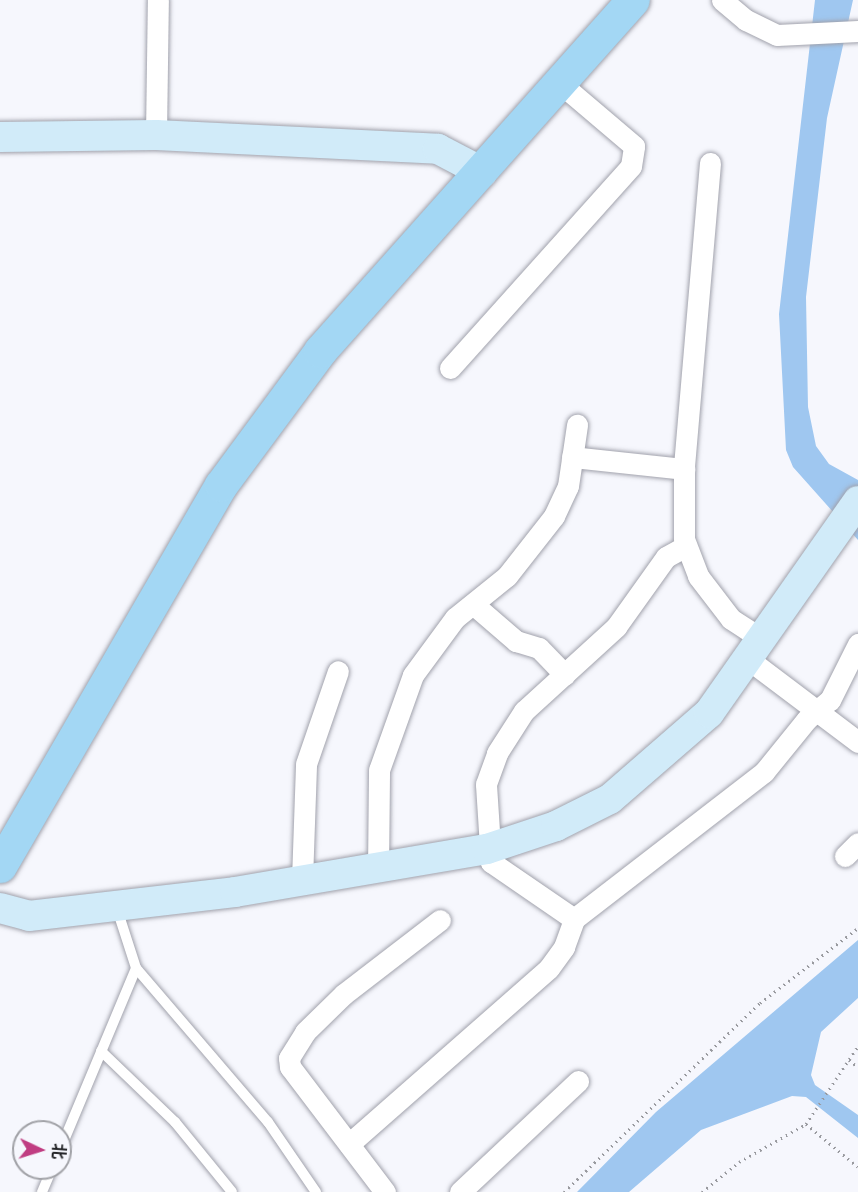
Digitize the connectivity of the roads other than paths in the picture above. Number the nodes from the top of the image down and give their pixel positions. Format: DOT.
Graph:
graph roads {
  1 [pos="158,0"];
  2 [pos="633,0"];
  3 [pos="722,0"];
  4 [pos="856,31"];
  5 [pos="560,83"];
  6 [pos="156,135"];
  7 [pos="0,136"];
  8 [pos="710,163"];
  9 [pos="482,171"];
  10 [pos="450,368"];
  11 [pos="577,425"];
  12 [pos="572,457"];
  13 [pos="684,468"];
  14 [pos="858,501"];
  15 [pos="686,546"];
  16 [pos="473,604"];
  17 [pos="858,644"];
  18 [pos="755,649"];
  19 [pos="338,671"];
  20 [pos="565,675"];
  21 [pos="820,708"];
  22 [pos="858,742"];
  23 [pos="488,849"];
  24 [pos="0,866"];
  25 [pos="378,870"];
  26 [pos="302,880"];
  27 [pos="0,908"];
  28 [pos="117,909"];
  29 [pos="574,919"];
  30 [pos="440,920"];
  31 [pos="136,968"];
  32 [pos="101,1051"];
  33 [pos="578,1081"];
  34 [pos="72,1121"];
  35 [pos="349,1144"];
  36 [pos="232,1192"];
  37 [pos="316,1192"];
  38 [pos="385,1192"];
  39 [pos="460,1192"];
  1 -- 6 [label="street"];
  2 -- 5 [label="main road"];
  3 -- 4 [label="street"];
  5 -- 9 [label="main road"];
  5 -- 10 [label="street"];
  6 -- 7 [label="street"];
  6 -- 9 [label="street"];
  8 -- 13 [label="street"];
  9 -- 24 [label="main road"];
  11 -- 12 [label="street"];
  12 -- 13 [label="street"];
  12 -- 16 [label="street"];
  13 -- 15 [label="street"];
  14 -- 18 [label="street"];
  15 -- 18 [label="street"];
  15 -- 20 [label="street"];
  16 -- 20 [label="street"];
  16 -- 25 [label="street"];
  17 -- 21 [label="street"];
  18 -- 21 [label="street"];
  18 -- 23 [label="street"];
  19 -- 26 [label="street"];
  20 -- 23 [label="street"];
  21 -- 22 [label="street"];
  21 -- 29 [label="street"];
  23 -- 25 [label="street"];
  23 -- 29 [label="street"];
  25 -- 26 [label="street"];
  26 -- 28 [label="street"];
  27 -- 28 [label="street"];
  28 -- 31 [label="lane"];
  29 -- 35 [label="street"];
  30 -- 35 [label="street"];
  31 -- 32 [label="lane"];
  31 -- 37 [label="lane"];
  32 -- 34 [label="lane"];
  32 -- 36 [label="lane"];
  33 -- 39 [label="street"];
  35 -- 38 [label="street"];
}
